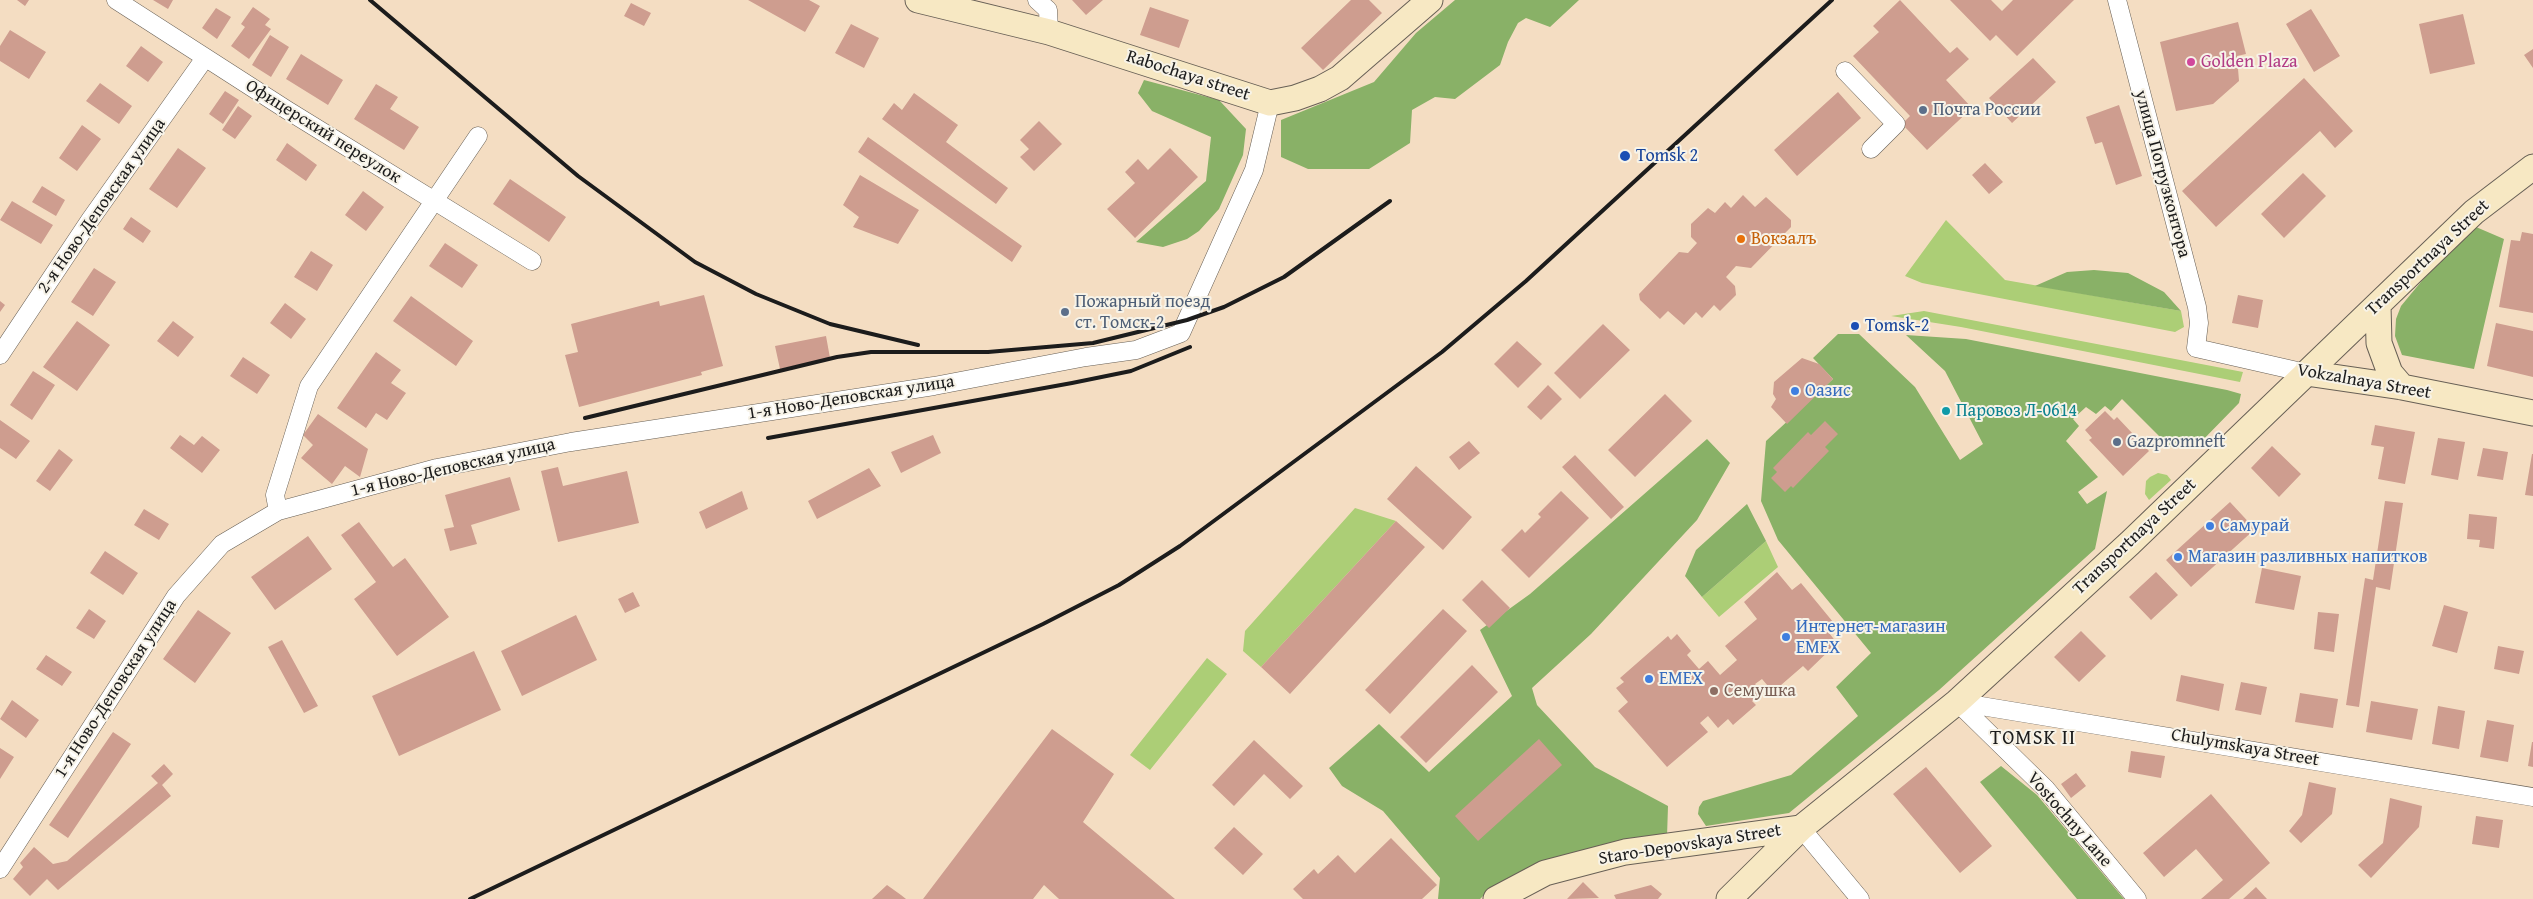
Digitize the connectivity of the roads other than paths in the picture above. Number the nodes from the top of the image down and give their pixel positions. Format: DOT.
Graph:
graph roads {
  1 [pos="116,0"];
  2 [pos="918,0"];
  3 [pos="1037,0"];
  4 [pos="1430,0"];
  5 [pos="2117,0"];
  6 [pos="1049,32"];
  7 [pos="205,58"];
  8 [pos="1845,71"];
  9 [pos="1270,103"];
  10 [pos="478,136"];
  11 [pos="1871,149"];
  12 [pos="2533,167"];
  13 [pos="434,199"];
  14 [pos="532,261"];
  15 [pos="2378,305"];
  16 [pos="2196,348"];
  17 [pos="0,355"];
  18 [pos="2306,373"];
  19 [pos="2402,388"];
  20 [pos="2533,413"];
  21 [pos="278,511"];
  22 [pos="1957,702"];
  23 [pos="2533,797"];
  24 [pos="1802,828"];
  25 [pos="0,869"];
  26 [pos="1496,899"];
  27 [pos="1729,899"];
  28 [pos="1860,899"];
  29 [pos="2136,899"];
  1 -- 7 [label="street, Офицерский переулок"];
  2 -- 6 [label="main road, Rabochaya street"];
  3 -- 6 [label="street"];
  4 -- 9 [label="main road, Rabochaya street"];
  5 -- 16 [label="street, улица Погрузконтора"];
  6 -- 9 [label="main road, Rabochaya street"];
  7 -- 13 [label="street, Офицерский переулок"];
  7 -- 17 [label="street, 2-я Ново-Деповская улица"];
  8 -- 11 [label="street"];
  9 -- 21 [label="street, 1-я Ново-Деповская улица"];
  10 -- 13 [label="street"];
  12 -- 15 [label="main road, Transportnaya Street"];
  13 -- 14 [label="street, Офицерский переулок"];
  13 -- 21 [label="street"];
  15 -- 18 [label="main road, Transportnaya Street"];
  15 -- 19 [label="main road"];
  16 -- 18 [label="street, Vokzalnaya Street"];
  18 -- 19 [label="main road, Vokzalnaya Street"];
  18 -- 22 [label="main road, Transportnaya Street"];
  19 -- 20 [label="main road, Vokzalnaya Street"];
  21 -- 25 [label="street, 1-я Ново-Деповская улица"];
  22 -- 23 [label="street, Chulymskaya Street"];
  22 -- 24 [label="main road, Transportnaya Street"];
  22 -- 29 [label="street, Vostochny Lane"];
  24 -- 26 [label="main road, Staro-Depovskaya Street"];
  24 -- 27 [label="main road, Transportnaya Street"];
  24 -- 28 [label="street"];
}
